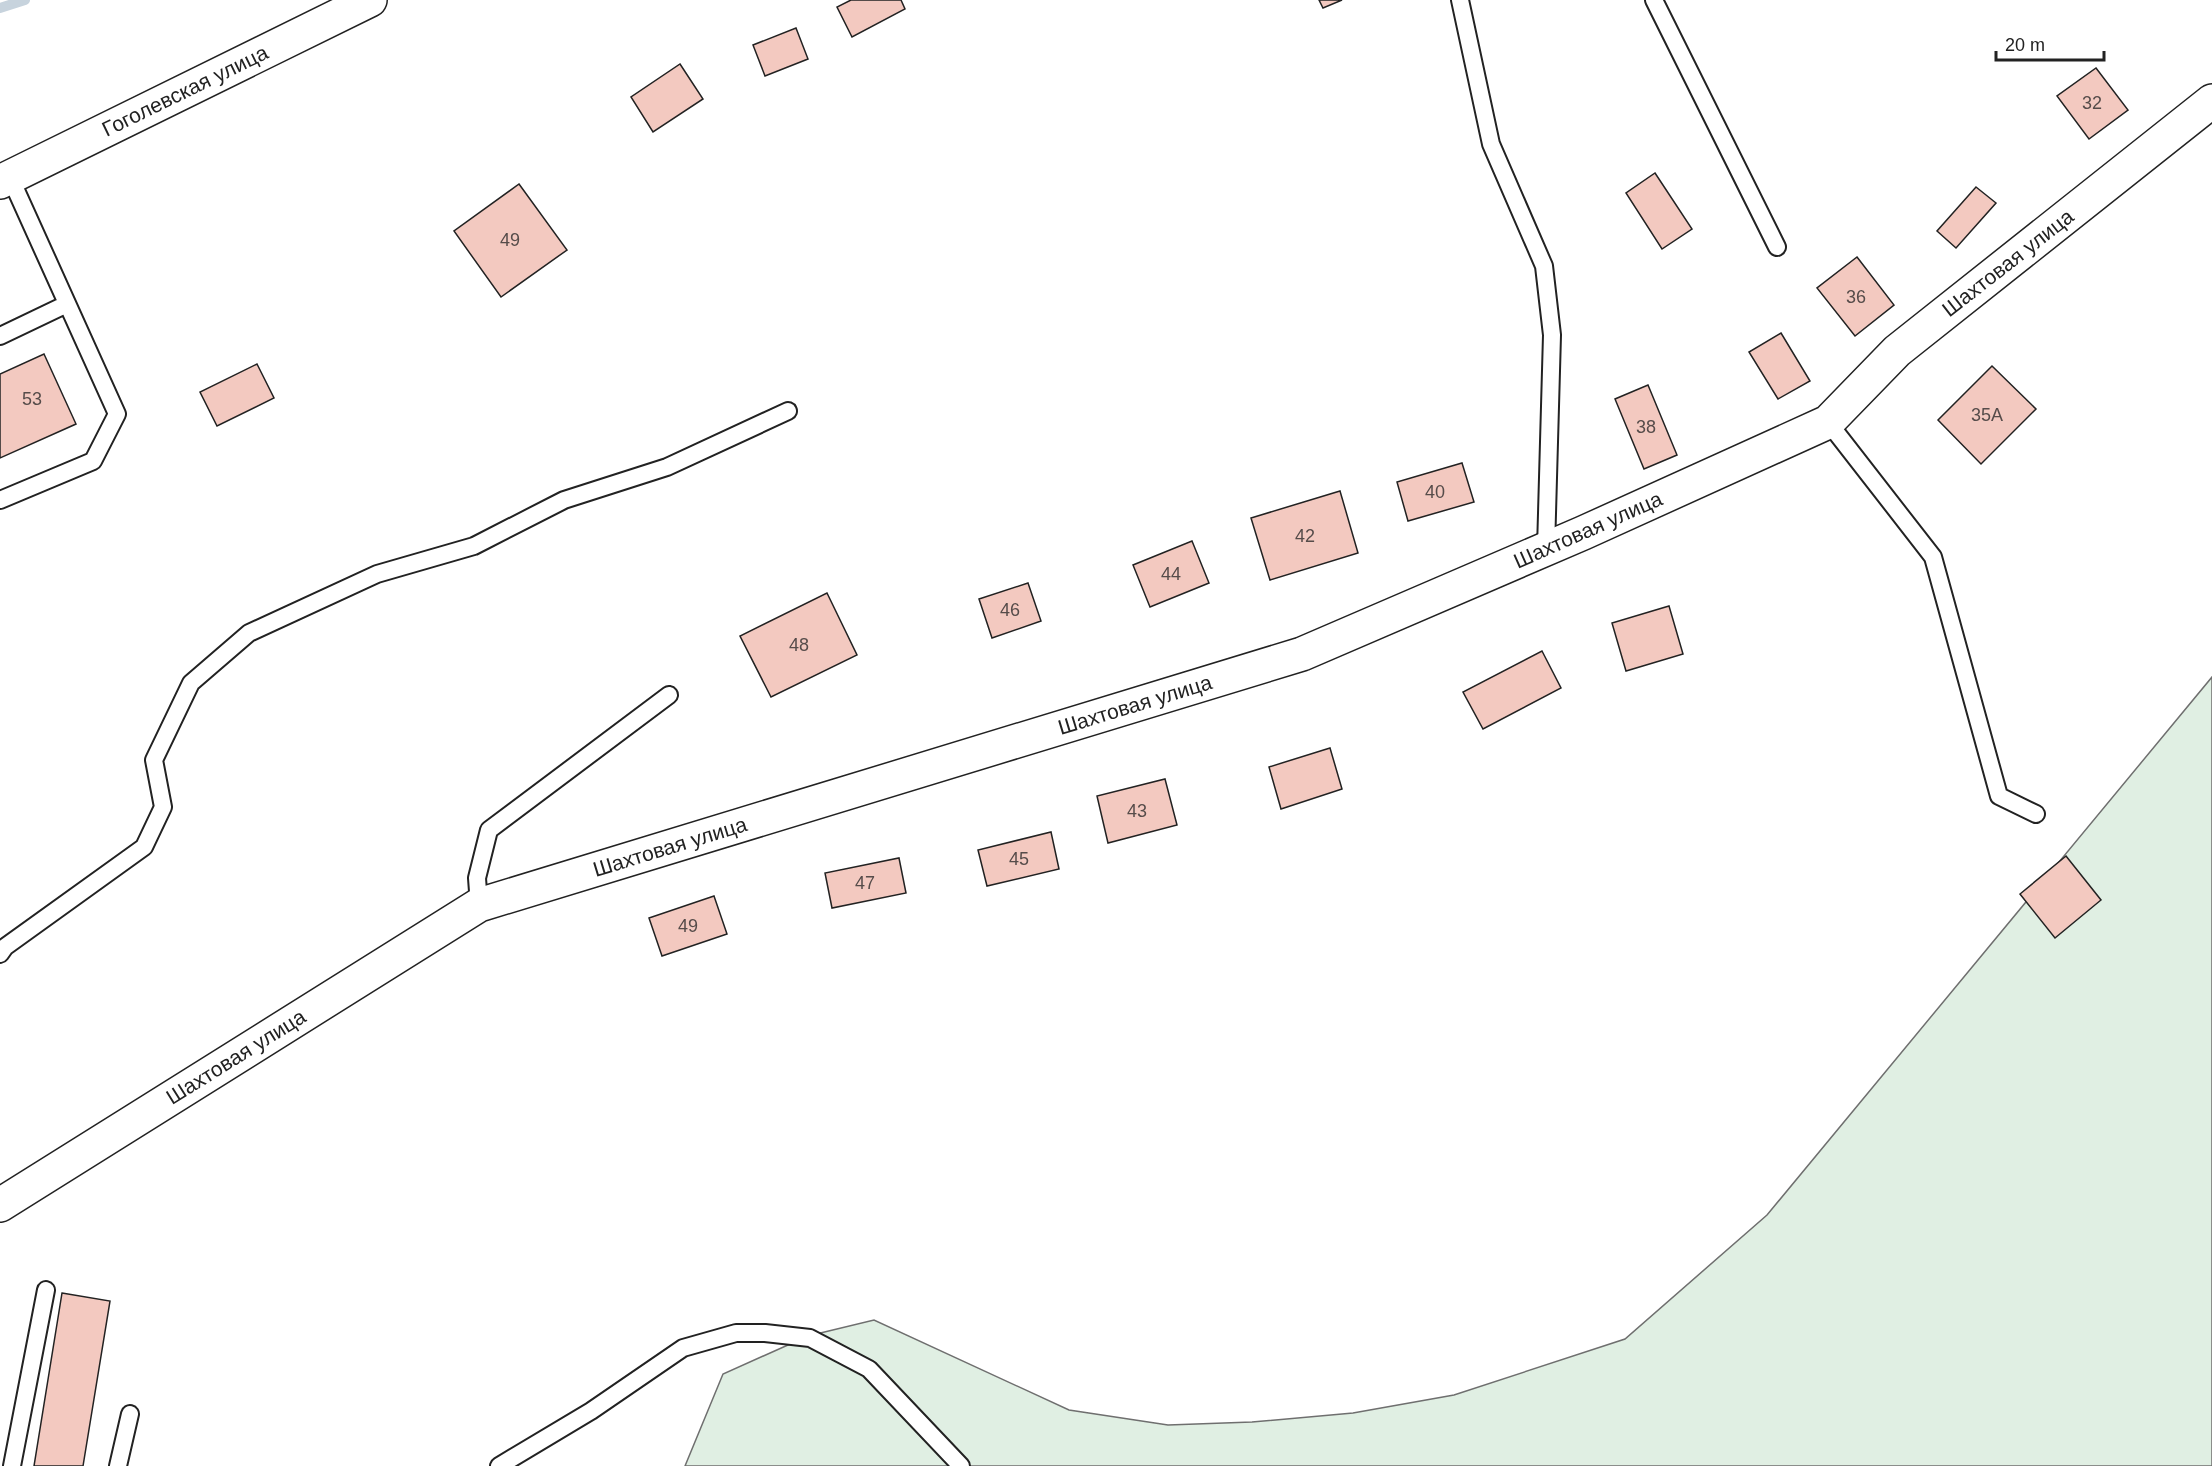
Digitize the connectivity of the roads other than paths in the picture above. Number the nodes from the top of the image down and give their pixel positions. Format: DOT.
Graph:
graph roads {
  1 [pos="370,0"];
  2 [pos="1460,0"];
  3 [pos="1654,0"];
  4 [pos="2212,101"];
  5 [pos="5,180"];
  6 [pos="1777,247"];
  7 [pos="67,304"];
  8 [pos="0,336"];
  9 [pos="788,411"];
  10 [pos="1828,422"];
  11 [pos="0,500"];
  12 [pos="1546,549"];
  13 [pos="669,695"];
  14 [pos="2036,814"];
  15 [pos="479,905"];
  16 [pos="0,954"];
  17 [pos="0,1205"];
  18 [pos="46,1290"];
  19 [pos="130,1414"];
  20 [pos="12,1466"];
  21 [pos="118,1466"];
  22 [pos="499,1466"];
  23 [pos="961,1466"];
  1 -- 5 [label="street, Гоголевская улица"];
  2 -- 12 [label="lane"];
  3 -- 6 [label="lane"];
  4 -- 10 [label="street, Шахтовая улица"];
  5 -- 7 [label="lane"];
  7 -- 8 [label="lane"];
  7 -- 11 [label="lane"];
  9 -- 16 [label="lane"];
  10 -- 12 [label="street, Шахтовая улица"];
  10 -- 14 [label="lane"];
  12 -- 15 [label="street, Шахтовая улица"];
  13 -- 15 [label="lane"];
  15 -- 17 [label="street, Шахтовая улица"];
  18 -- 20 [label="lane"];
  19 -- 21 [label="lane"];
  22 -- 23 [label="lane"];
}
